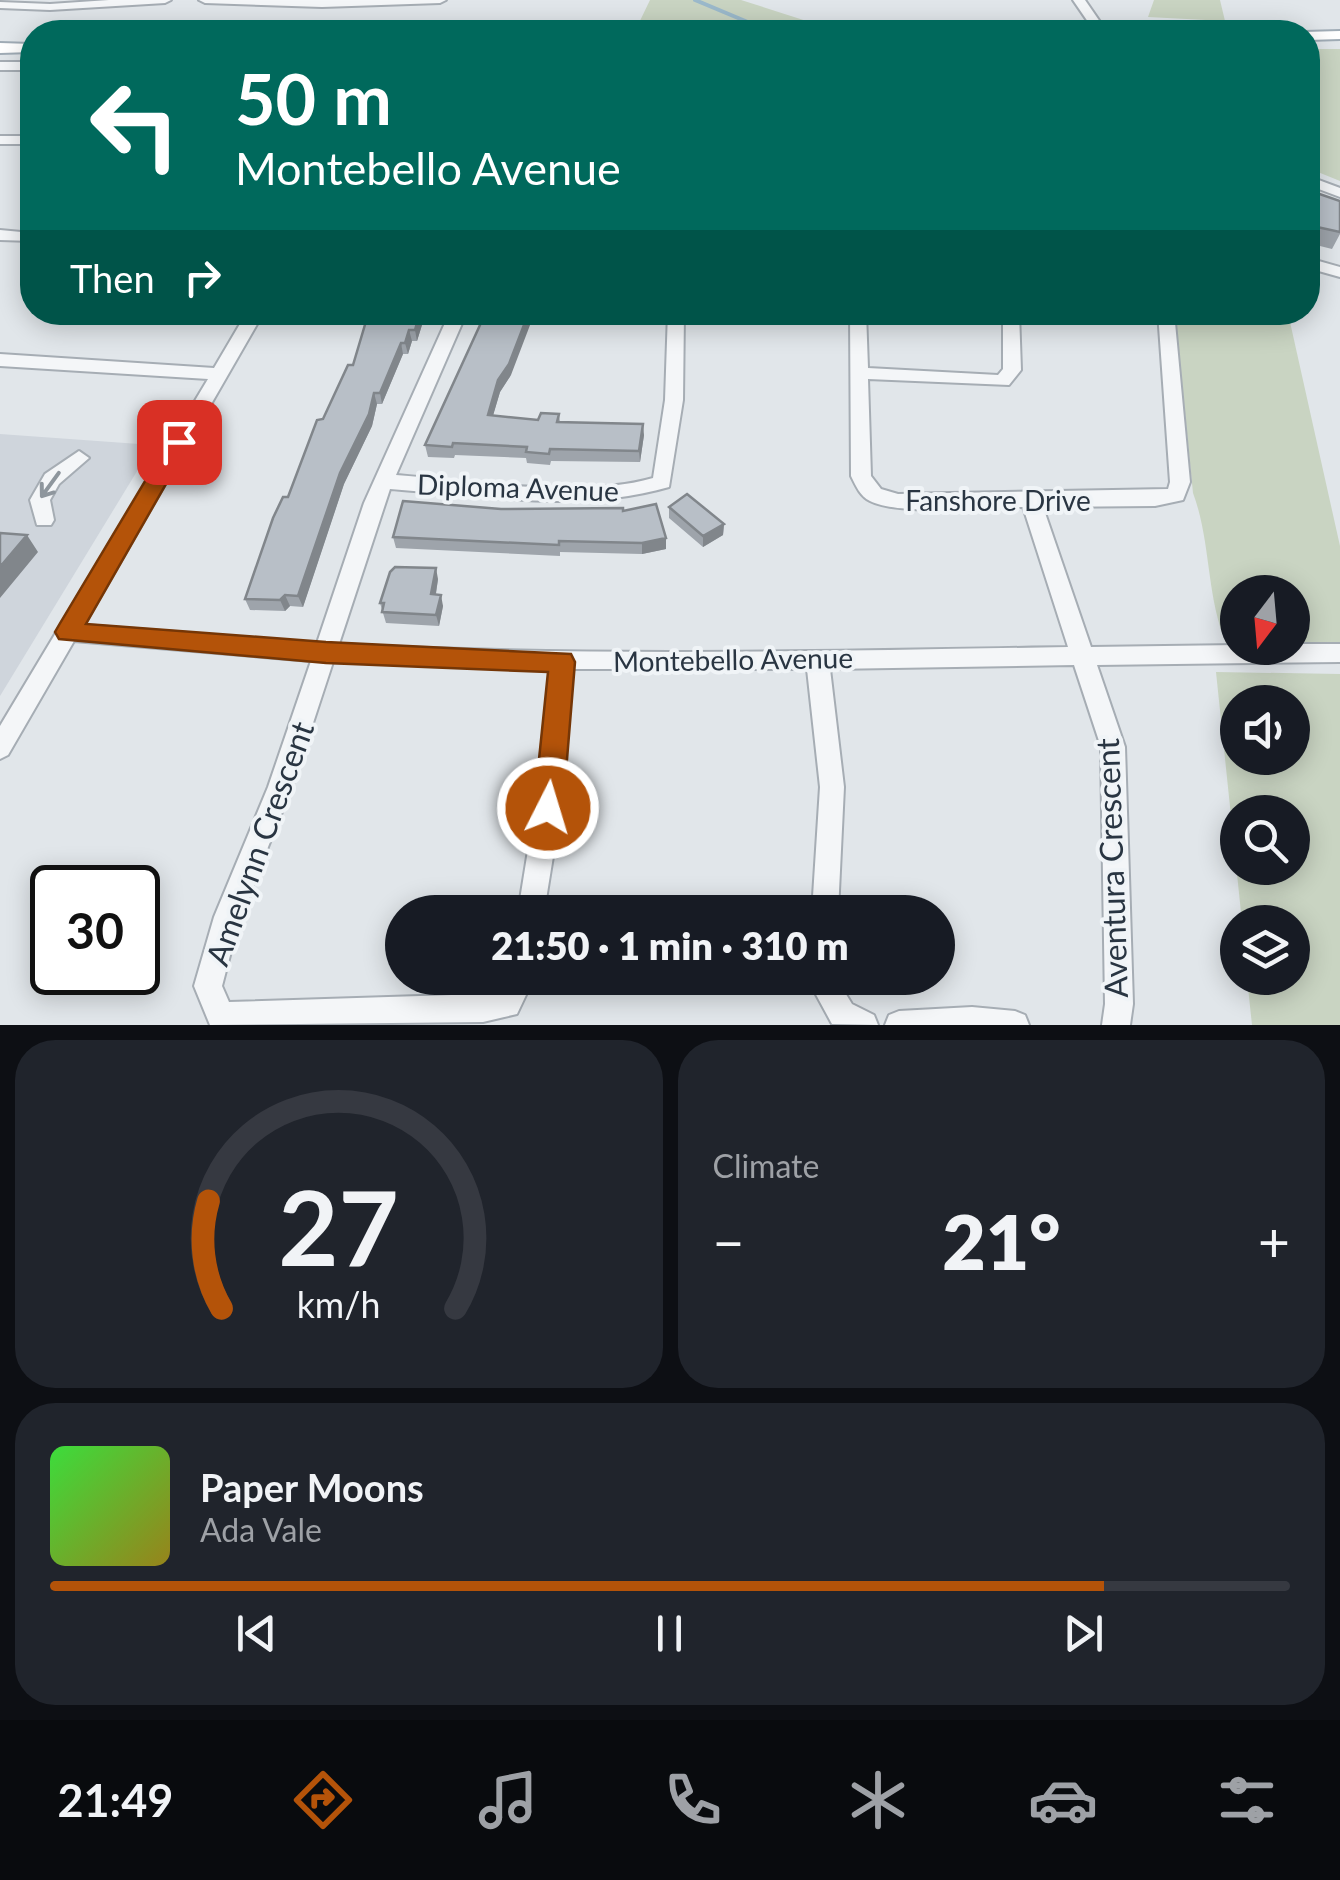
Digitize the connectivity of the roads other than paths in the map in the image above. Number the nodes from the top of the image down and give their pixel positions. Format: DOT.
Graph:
graph roads {
  1 [pos="165,0"];
  2 [pos="204,0"];
  3 [pos="383,0"];
  4 [pos="440,0"];
  5 [pos="0,5"];
  6 [pos="248,325"];
  7 [pos="453,325"];
  8 [pos="676,325"];
  9 [pos="858,325"];
  10 [pos="1012,325"];
  11 [pos="1167,325"];
  12 [pos="0,360"];
  13 [pos="858,373"];
  14 [pos="219,374"];
  15 [pos="79,458"];
  16 [pos="383,482"];
  17 [pos="1031,500"];
  18 [pos="44,520"];
  19 [pos="68,632"];
  20 [pos="326,653"];
  21 [pos="1340,653"];
  22 [pos="1084,654"];
  23 [pos="816,658"];
  24 [pos="562,662"];
  25 [pos="0,748"];
  26 [pos="535,895"];
  27 [pos="826,895"];
  28 [pos="512,995"];
  29 [pos="831,995"];
  30 [pos="864,1025"];
  31 [pos="899,1025"];
  32 [pos="1015,1025"];
  33 [pos="1116,1025"];
  1 -- 5 [label="street"];
  2 -- 3 [label="street"];
  3 -- 4 [label="street"];
  6 -- 14 [label="street"];
  7 -- 16 [label="street"];
  8 -- 16 [label="street, Diploma Avenue"];
  9 -- 13 [label="street, Fanshore Drive"];
  10 -- 13 [label="street"];
  11 -- 17 [label="street, Fanshore Drive"];
  12 -- 14 [label="street"];
  13 -- 17 [label="street, Fanshore Drive"];
  14 -- 19 [label="street"];
  15 -- 18 [label="street, one-way"];
  16 -- 20 [label="street"];
  17 -- 22 [label="street, Aventura Crescent"];
  19 -- 20 [label="street, Montebello Avenue"];
  19 -- 25 [label="street"];
  20 -- 24 [label="street, Montebello Avenue"];
  20 -- 28 [label="street, Amelynn Crescent"];
  21 -- 22 [label="street, Montebello Avenue"];
  22 -- 23 [label="street, Montebello Avenue"];
  22 -- 33 [label="street, Aventura Crescent"];
  23 -- 24 [label="street, Montebello Avenue"];
  23 -- 27 [label="street"];
  24 -- 26 [label="street"];
  29 -- 30 [label="street"];
  31 -- 32 [label="street"];
}
